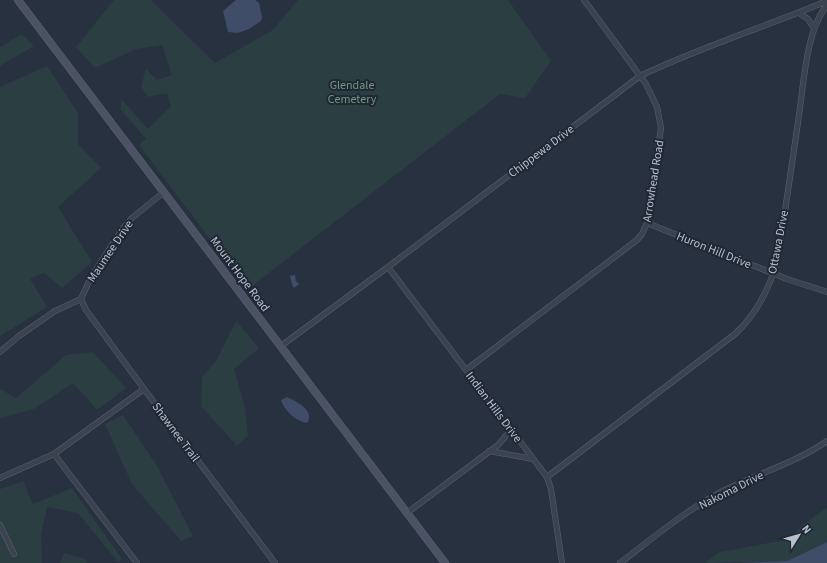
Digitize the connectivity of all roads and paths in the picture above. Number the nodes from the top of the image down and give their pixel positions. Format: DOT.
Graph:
graph roads {
  1 [pos="18,0"];
  2 [pos="584,0"];
  3 [pos="827,1"];
  4 [pos="827,5"];
  5 [pos="799,13"];
  6 [pos="814,28"];
  7 [pos="640,76"];
  8 [pos="164,192"];
  9 [pos="647,223"];
  10 [pos="388,267"];
  11 [pos="774,274"];
  12 [pos="827,292"];
  13 [pos="81,299"];
  14 [pos="281,346"];
  15 [pos="0,352"];
  16 [pos="466,370"];
  17 [pos="144,389"];
  18 [pos="511,430"];
  19 [pos="827,441"];
  20 [pos="489,451"];
  21 [pos="54,454"];
  22 [pos="533,459"];
  23 [pos="547,477"];
  24 [pos="0,478"];
  25 [pos="407,513"];
  26 [pos="0,525"];
  27 [pos="14,554"];
  28 [pos="137,563"];
  29 [pos="275,563"];
  30 [pos="445,563"];
  31 [pos="562,563"];
  32 [pos="620,563"];
  1 -- 8 [label="street, Mount Hope Road"];
  2 -- 7 [label="street, Arrowhead Road"];
  3 -- 5 [label="street, Chippewa Drive"];
  4 -- 6 [label="street, Ottawa Drive"];
  5 -- 6 [label="street"];
  5 -- 7 [label="street, Chippewa Drive"];
  6 -- 11 [label="street, Ottawa Drive"];
  7 -- 9 [label="street, Arrowhead Road"];
  7 -- 10 [label="street, Chippewa Drive"];
  8 -- 13 [label="street, Maumee Drive"];
  8 -- 14 [label="street, Mount Hope Road"];
  9 -- 11 [label="street, Huron Hill Drive"];
  9 -- 16 [label="street, Arrowhead Road"];
  10 -- 14 [label="street, Chippewa Drive"];
  10 -- 16 [label="street, Indian Hills Drive"];
  11 -- 12 [label="street, Huron Hill Drive"];
  11 -- 23 [label="street, Ottawa Drive"];
  13 -- 15 [label="street"];
  13 -- 17 [label="street, Shawnee Trail"];
  14 -- 25 [label="street, Mount Hope Road"];
  16 -- 18 [label="street, Indian Hills Drive"];
  17 -- 21 [label="street"];
  17 -- 29 [label="street, Shawnee Trail"];
  18 -- 20 [label="street"];
  18 -- 22 [label="street, Indian Hills Drive"];
  19 -- 32 [label="street, Nakoma Drive"];
  20 -- 22 [label="street"];
  20 -- 25 [label="street"];
  21 -- 24 [label="street"];
  21 -- 28 [label="street"];
  22 -- 23 [label="street, Indian Hills Drive"];
  23 -- 31 [label="street, Indian Hills Drive"];
  25 -- 30 [label="street, Mount Hope Road"];
  26 -- 27 [label="street"];
}
